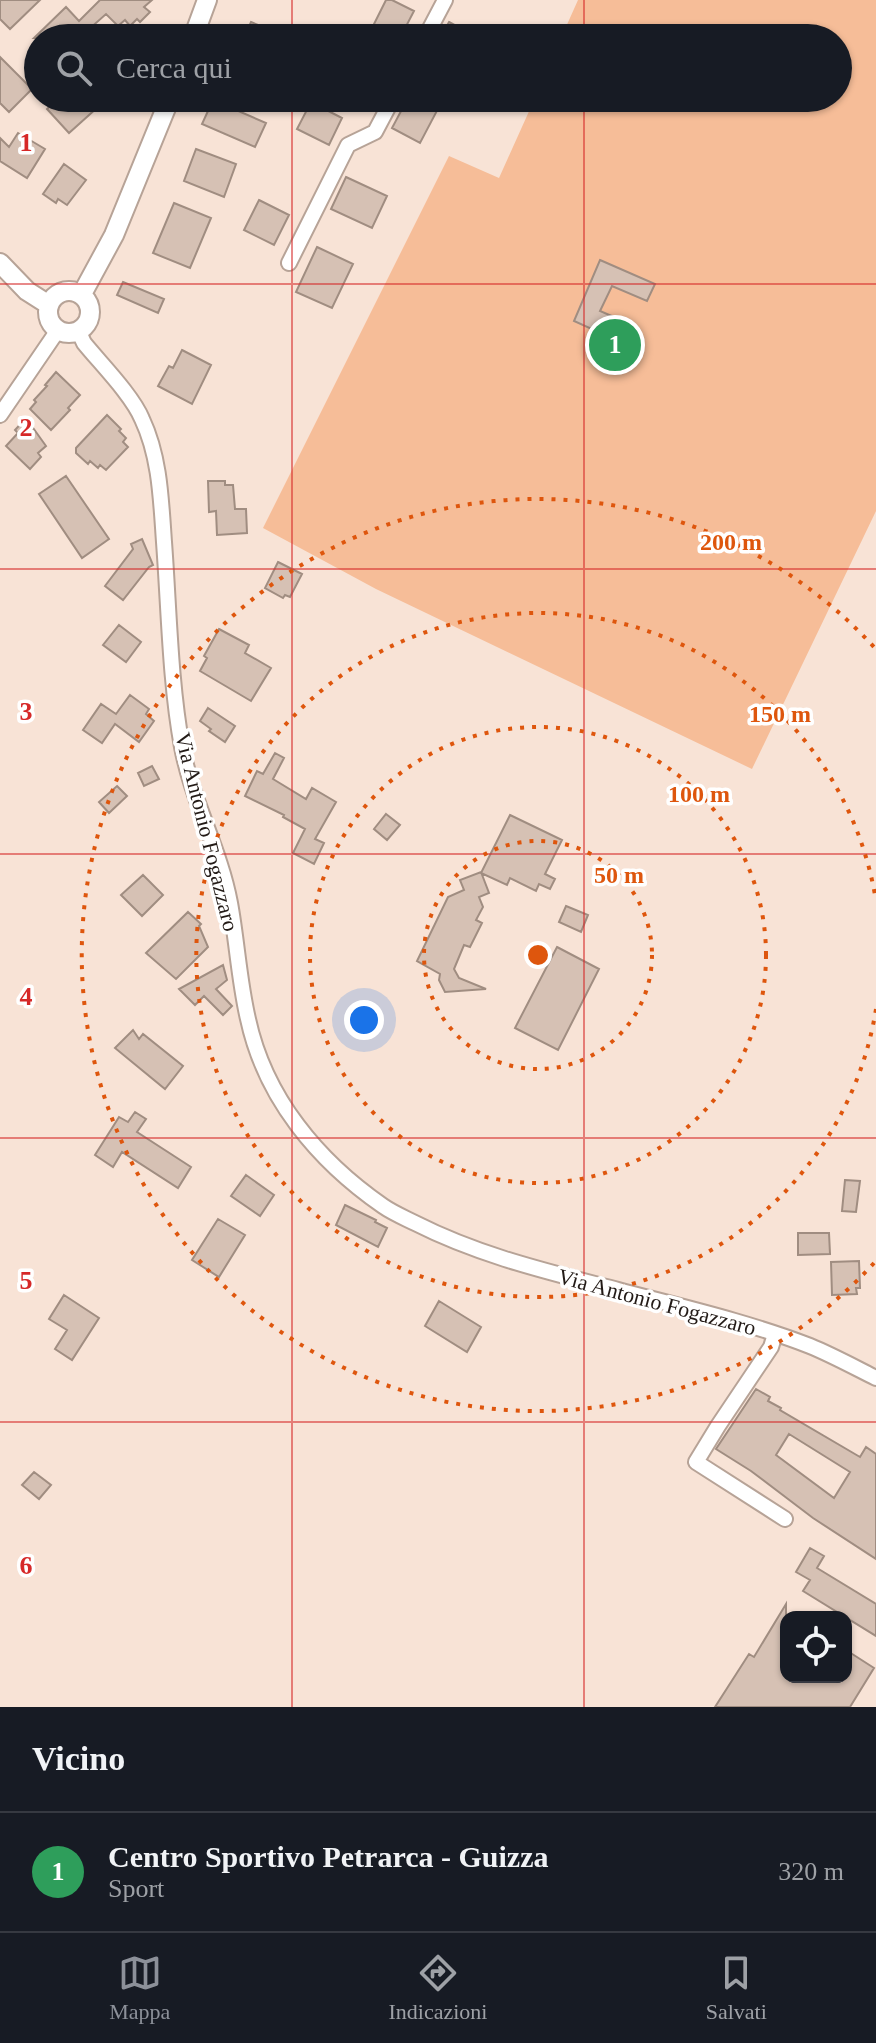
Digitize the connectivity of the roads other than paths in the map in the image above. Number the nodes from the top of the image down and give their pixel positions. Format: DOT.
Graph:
graph roads {
  1 [pos="207,0"];
  2 [pos="445,0"];
  3 [pos="198,24"];
  4 [pos="432,24"];
  5 [pos="164,112"];
  6 [pos="386,112"];
  7 [pos="0,263"];
  8 [pos="289,263"];
  9 [pos="82,294"];
  10 [pos="49,305"];
  11 [pos="58,330"];
  12 [pos="78,330"];
  13 [pos="0,415"];
  14 [pos="775,1334"];
  15 [pos="876,1378"];
  16 [pos="785,1519"];
  1 -- 3 [label="street"];
  2 -- 4 [label="street"];
  5 -- 9 [label="street"];
  6 -- 8 [label="street"];
  7 -- 10 [label="street"];
  9 -- 10 [label="street"];
  9 -- 12 [label="street"];
  10 -- 11 [label="street"];
  11 -- 12 [label="street"];
  11 -- 13 [label="street"];
  12 -- 14 [label="street, Via Antonio Fogazzaro"];
  14 -- 15 [label="street, Via Antonio Fogazzaro"];
  14 -- 16 [label="street"];
}
